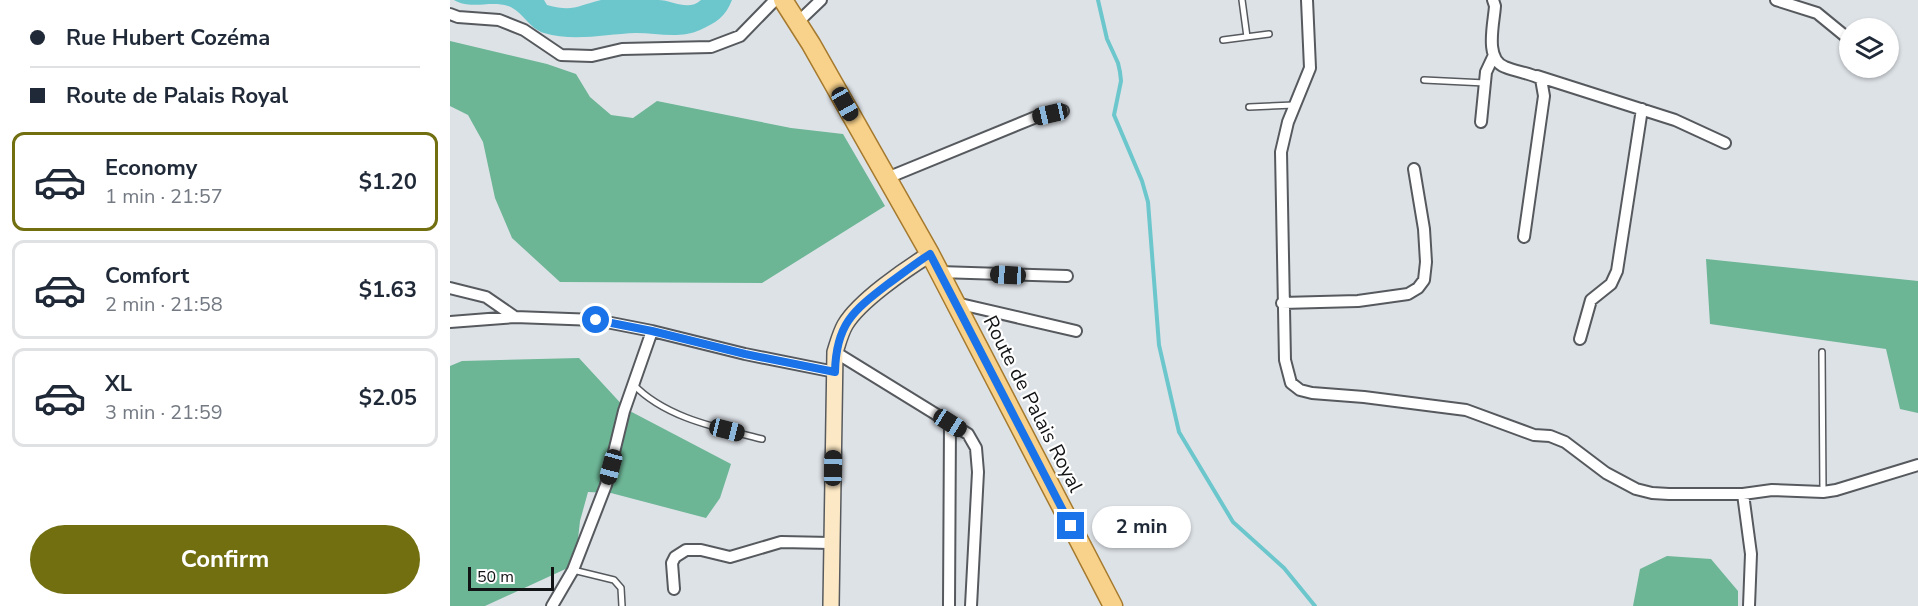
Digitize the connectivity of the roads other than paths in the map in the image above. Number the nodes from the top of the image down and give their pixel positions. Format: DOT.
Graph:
graph roads {
  1 [pos="775,0"];
  2 [pos="783,0"];
  3 [pos="821,0"];
  4 [pos="1242,0"];
  5 [pos="1307,0"];
  6 [pos="1493,0"];
  7 [pos="1776,0"];
  8 [pos="450,14"];
  9 [pos="798,22"];
  10 [pos="1839,31"];
  11 [pos="1269,34"];
  12 [pos="1247,37"];
  13 [pos="1223,40"];
  14 [pos="1494,55"];
  15 [pos="1534,75"];
  16 [pos="1424,80"];
  17 [pos="1485,83"];
  18 [pos="1296,105"];
  19 [pos="1249,107"];
  20 [pos="1642,109"];
  21 [pos="1064,111"];
  22 [pos="1481,122"];
  23 [pos="1725,143"];
  24 [pos="1414,169"];
  25 [pos="887,178"];
  26 [pos="1524,237"];
  27 [pos="930,254"];
  28 [pos="939,272"];
  29 [pos="1067,276"];
  30 [pos="450,288"];
  31 [pos="956,303"];
  32 [pos="1282,303"];
  33 [pos="515,317"];
  34 [pos="450,322"];
  35 [pos="652,331"];
  36 [pos="1076,332"];
  37 [pos="1581,339"];
  38 [pos="835,352"];
  39 [pos="1822,352"];
  40 [pos="835,372"];
  41 [pos="632,383"];
  42 [pos="950,423"];
  43 [pos="762,440"];
  44 [pos="1918,465"];
  45 [pos="1823,492"];
  46 [pos="1743,494"];
  47 [pos="831,543"];
  48 [pos="573,570"];
  49 [pos="674,589"];
  50 [pos="552,606"];
  51 [pos="622,606"];
  52 [pos="831,606"];
  53 [pos="949,606"];
  54 [pos="971,606"];
  55 [pos="1113,606"];
  56 [pos="1749,606"];
  1 -- 8 [label="street"];
  2 -- 9 [label="main road, Route de Palais Royal"];
  3 -- 9 [label="street"];
  4 -- 12 [label="lane"];
  5 -- 18 [label="street"];
  6 -- 14 [label="street"];
  7 -- 10 [label="street"];
  9 -- 25 [label="main road, Route de Palais Royal"];
  11 -- 12 [label="lane"];
  12 -- 13 [label="lane"];
  14 -- 15 [label="street"];
  14 -- 17 [label="street"];
  15 -- 20 [label="street"];
  15 -- 26 [label="street"];
  16 -- 17 [label="lane"];
  17 -- 22 [label="street"];
  18 -- 19 [label="lane"];
  18 -- 32 [label="street"];
  20 -- 23 [label="street"];
  20 -- 37 [label="street"];
  21 -- 25 [label="street"];
  24 -- 32 [label="street"];
  25 -- 27 [label="main road, Route de Palais Royal"];
  27 -- 28 [label="main road, Route de Palais Royal"];
  27 -- 38 [label="main road"];
  28 -- 29 [label="street"];
  28 -- 31 [label="main road, Route de Palais Royal"];
  30 -- 33 [label="street"];
  31 -- 36 [label="street"];
  31 -- 55 [label="main road, Route de Palais Royal"];
  32 -- 46 [label="street"];
  33 -- 34 [label="street"];
  33 -- 35 [label="street"];
  35 -- 40 [label="street"];
  35 -- 41 [label="street"];
  38 -- 40 [label="main road"];
  38 -- 42 [label="street"];
  39 -- 45 [label="lane"];
  40 -- 47 [label="main road"];
  41 -- 43 [label="lane"];
  41 -- 48 [label="street"];
  42 -- 53 [label="street"];
  42 -- 54 [label="street"];
  44 -- 45 [label="street"];
  45 -- 46 [label="street"];
  46 -- 56 [label="street"];
  47 -- 49 [label="street"];
  47 -- 52 [label="main road"];
  48 -- 50 [label="street"];
  48 -- 51 [label="lane"];
}
